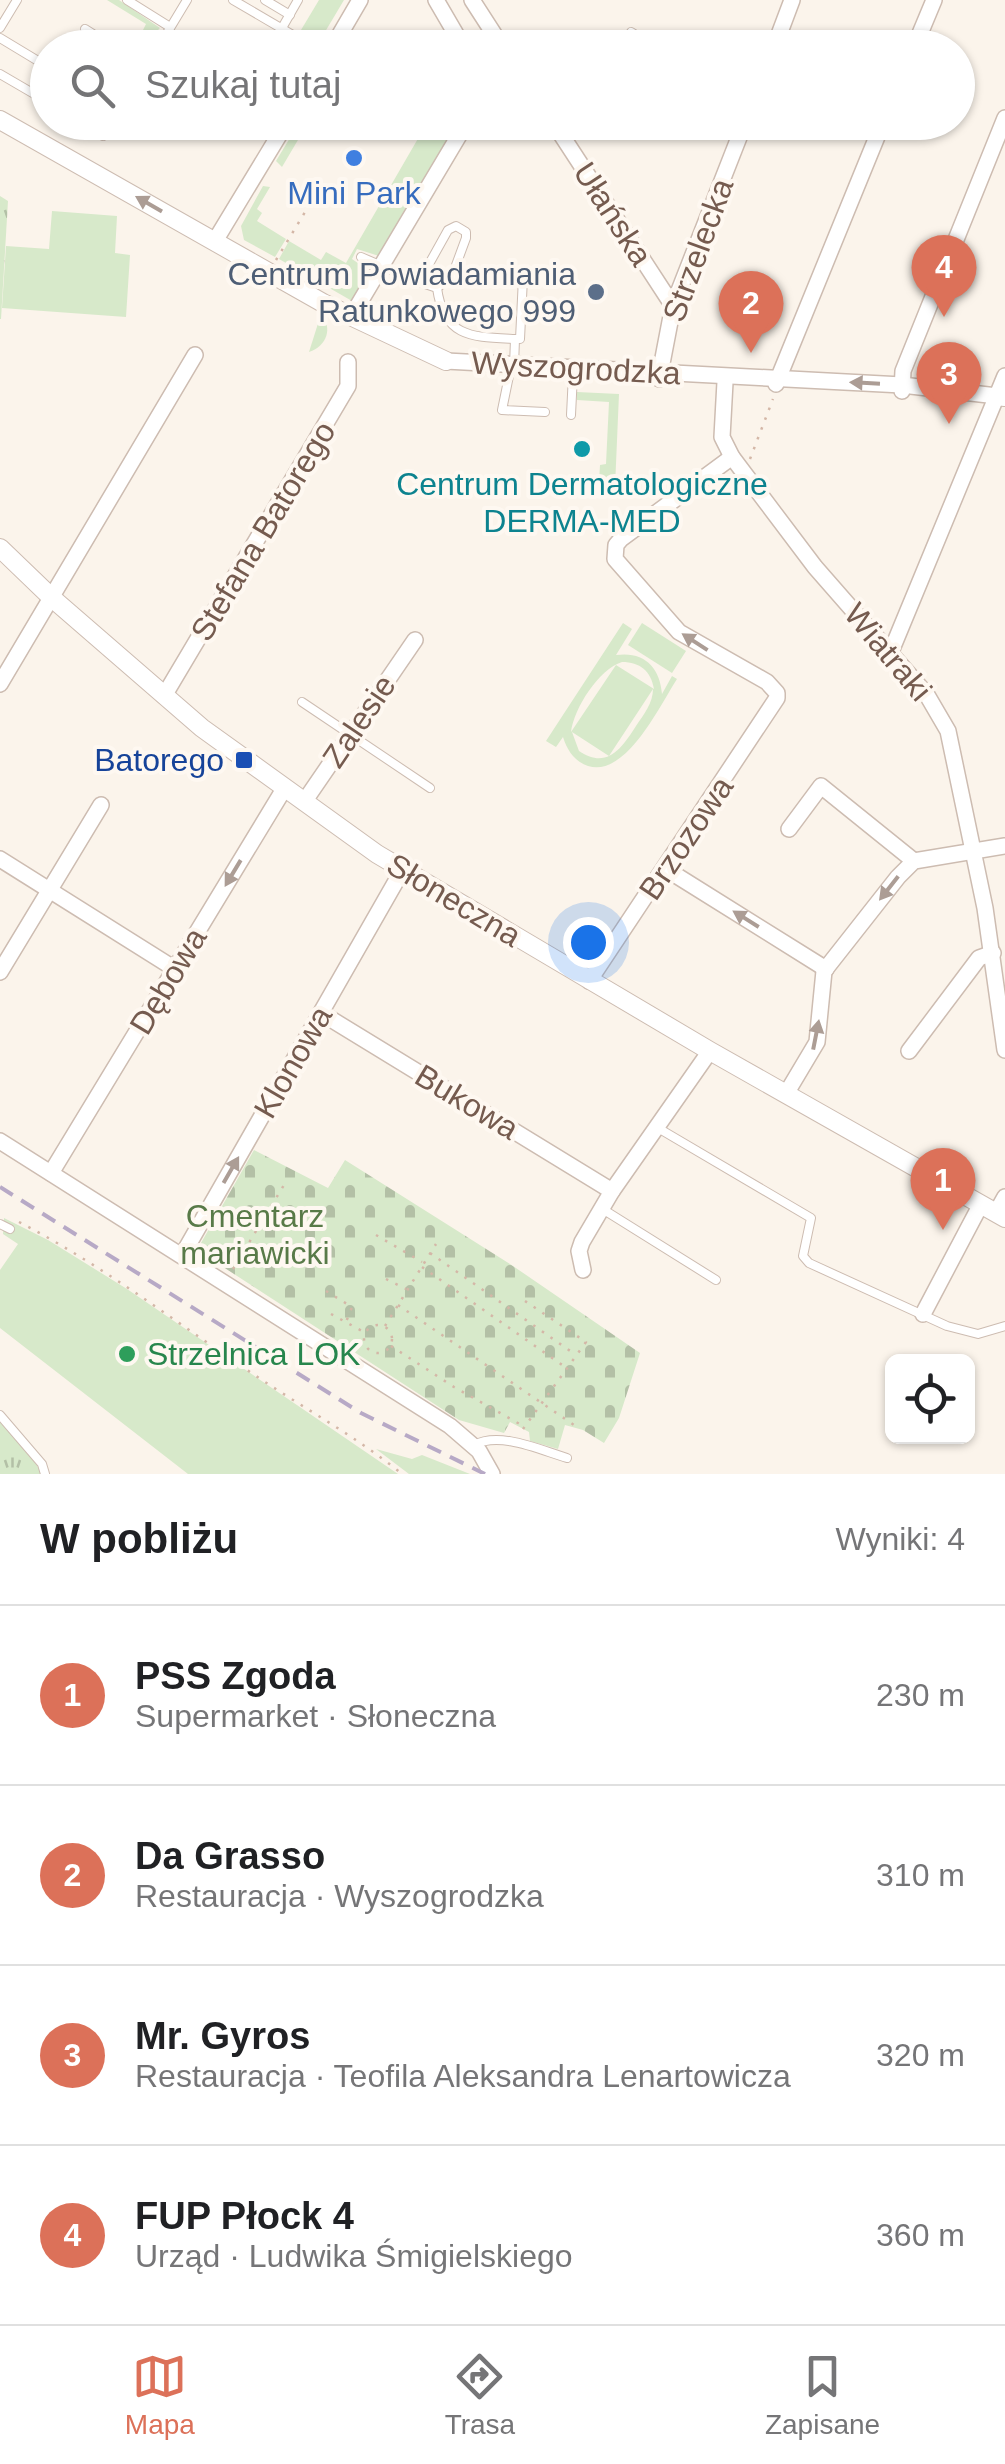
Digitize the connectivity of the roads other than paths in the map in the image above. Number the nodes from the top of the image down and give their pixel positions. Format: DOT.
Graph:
graph roads {
  1 [pos="17,0"];
  2 [pos="126,0"];
  3 [pos="187,0"];
  4 [pos="233,0"];
  5 [pos="264,0"];
  6 [pos="298,0"];
  7 [pos="360,0"];
  8 [pos="436,0"];
  9 [pos="472,0"];
  10 [pos="792,0"];
  11 [pos="934,0"];
  12 [pos="290,15"];
  13 [pos="170,27"];
  14 [pos="0,28"];
  15 [pos="282,28"];
  16 [pos="168,30"];
  17 [pos="285,30"];
  18 [pos="342,30"];
  19 [pos="454,30"];
  20 [pos="492,30"];
  21 [pos="781,30"];
  22 [pos="922,30"];
  23 [pos="0,38"];
  24 [pos="30,56"];
  25 [pos="0,74"];
  26 [pos="30,92"];
  27 [pos="1005,118"];
  28 [pos="0,120"];
  29 [pos="30,137"];
  30 [pos="35,140"];
  31 [pos="276,140"];
  32 [pos="456,140"];
  33 [pos="564,140"];
  34 [pos="738,140"];
  35 [pos="876,140"];
  36 [pos="214,242"];
  37 [pos="361,256"];
  38 [pos="381,266"];
  39 [pos="523,278"];
  40 [pos="419,282"];
  41 [pos="437,288"];
  42 [pos="673,306"];
  43 [pos="351,317"];
  44 [pos="514,339"];
  45 [pos="195,355"];
  46 [pos="446,360"];
  47 [pos="348,362"];
  48 [pos="512,369"];
  49 [pos="573,374"];
  50 [pos="660,376"];
  51 [pos="1005,376"];
  52 [pos="725,382"];
  53 [pos="776,388"];
  54 [pos="902,388"];
  55 [pos="1001,397"];
  56 [pos="545,412"];
  57 [pos="571,415"];
  58 [pos="736,463"];
  59 [pos="0,548"];
  60 [pos="52,598"];
  61 [pos="415,640"];
  62 [pos="890,654"];
  63 [pos="0,684"];
  64 [pos="164,696"];
  65 [pos="302,702"];
  66 [pos="351,734"];
  67 [pos="430,788"];
  68 [pos="284,789"];
  69 [pos="304,802"];
  70 [pos="101,805"];
  71 [pos="788,829"];
  72 [pos="1005,846"];
  73 [pos="974,849"];
  74 [pos="0,858"];
  75 [pos="914,861"];
  76 [pos="666,869"];
  77 [pos="403,870"];
  78 [pos="50,890"];
  79 [pos="992,953"];
  80 [pos="176,968"];
  81 [pos="826,969"];
  82 [pos="0,972"];
  83 [pos="589,980"];
  84 [pos="322,1013"];
  85 [pos="1005,1050"];
  86 [pos="909,1051"];
  87 [pos="710,1052"];
  88 [pos="786,1094"];
  89 [pos="658,1128"];
  90 [pos="0,1141"];
  91 [pos="52,1173"];
  92 [pos="612,1191"];
  93 [pos="997,1208"];
  94 [pos="604,1210"];
  95 [pos="0,1224"];
  96 [pos="10,1229"];
  97 [pos="182,1254"];
  98 [pos="583,1270"];
  99 [pos="716,1280"];
  100 [pos="922,1314"];
  101 [pos="1005,1326"];
  102 [pos="0,1415"];
  103 [pos="474,1445"];
  104 [pos="567,1458"];
  105 [pos="45,1474"];
  106 [pos="492,1474"];
  1 -- 14 [label="lane"];
  2 -- 13 [label="lane"];
  3 -- 13 [label="lane"];
  4 -- 15 [label="lane"];
  5 -- 12 [label="lane"];
  6 -- 12 [label="lane"];
  7 -- 18 [label="street"];
  8 -- 19 [label="street"];
  9 -- 20 [label="street"];
  10 -- 21 [label="street"];
  11 -- 22 [label="street"];
  12 -- 15 [label="lane"];
  13 -- 16 [label="lane"];
  15 -- 17 [label="lane"];
  23 -- 24 [label="lane"];
  25 -- 26 [label="lane"];
  27 -- 54 [label="street"];
  29 -- 28 [label="street, one-way"];
  36 -- 30 [label="street, one-way"];
  31 -- 36 [label="street"];
  32 -- 38 [label="street"];
  33 -- 42 [label="street, Ułańska"];
  34 -- 42 [label="street, Strzelecka"];
  35 -- 53 [label="street"];
  36 -- 43 [label="street"];
  37 -- 38 [label="lane"];
  38 -- 40 [label="lane"];
  38 -- 43 [label="street"];
  39 -- 44 [label="lane"];
  40 -- 41 [label="lane"];
  40 -- 41 [label="lane"];
  41 -- 44 [label="lane"];
  42 -- 50 [label="street, Strzelecka"];
  43 -- 46 [label="street"];
  44 -- 48 [label="lane"];
  45 -- 60 [label="street"];
  46 -- 48 [label="street, Wyszogrodzka"];
  47 -- 64 [label="street, Stefana Batorego"];
  48 -- 50 [label="street, Wyszogrodzka"];
  48 -- 56 [label="lane"];
  49 -- 57 [label="lane"];
  50 -- 53 [label="street, Wyszogrodzka"];
  51 -- 55 [label="street"];
  52 -- 58 [label="street, Wiatraki"];
  54 -- 53 [label="street, Wyszogrodzka, one-way"];
  54 -- 55 [label="street, Wyszogrodzka"];
  55 -- 62 [label="street"];
  58 -- 62 [label="street, Wiatraki"];
  76 -- 58 [label="street, Brzozowa, one-way"];
  59 -- 60 [label="street, Słoneczna"];
  60 -- 63 [label="street"];
  60 -- 64 [label="street, Słoneczna"];
  61 -- 66 [label="street, Zalesie"];
  62 -- 73 [label="street, Wiatraki"];
  64 -- 68 [label="street, Słoneczna"];
  65 -- 66 [label="lane"];
  66 -- 67 [label="lane"];
  66 -- 69 [label="street, Zalesie"];
  68 -- 69 [label="street, Słoneczna"];
  68 -- 80 [label="street, Dębowa, one-way"];
  69 -- 77 [label="street, Słoneczna"];
  70 -- 78 [label="street"];
  71 -- 75 [label="street"];
  72 -- 73 [label="street"];
  73 -- 75 [label="street"];
  73 -- 79 [label="street, Wiatraki"];
  74 -- 78 [label="street"];
  75 -- 81 [label="street, one-way"];
  81 -- 76 [label="street, one-way"];
  76 -- 83 [label="street, Brzozowa"];
  77 -- 83 [label="street, Słoneczna"];
  77 -- 84 [label="street, Klonowa"];
  78 -- 80 [label="street"];
  78 -- 82 [label="street"];
  79 -- 85 [label="street, Wiatraki"];
  79 -- 86 [label="street"];
  80 -- 91 [label="street, Dębowa"];
  88 -- 81 [label="street, one-way"];
  83 -- 87 [label="street, Słoneczna"];
  84 -- 92 [label="street, Bukowa"];
  97 -- 84 [label="street, Klonowa, one-way"];
  87 -- 88 [label="street, Słoneczna"];
  87 -- 89 [label="street"];
  88 -- 93 [label="street, Słoneczna"];
  89 -- 92 [label="street"];
  89 -- 100 [label="lane"];
  90 -- 91 [label="street"];
  91 -- 97 [label="street"];
  92 -- 94 [label="street"];
  93 -- 100 [label="street"];
  94 -- 98 [label="street"];
  94 -- 99 [label="lane"];
  95 -- 96 [label="lane"];
  97 -- 103 [label="street"];
  100 -- 101 [label="lane"];
  102 -- 105 [label="lane"];
  103 -- 104 [label="lane"];
  103 -- 106 [label="street"];
}
